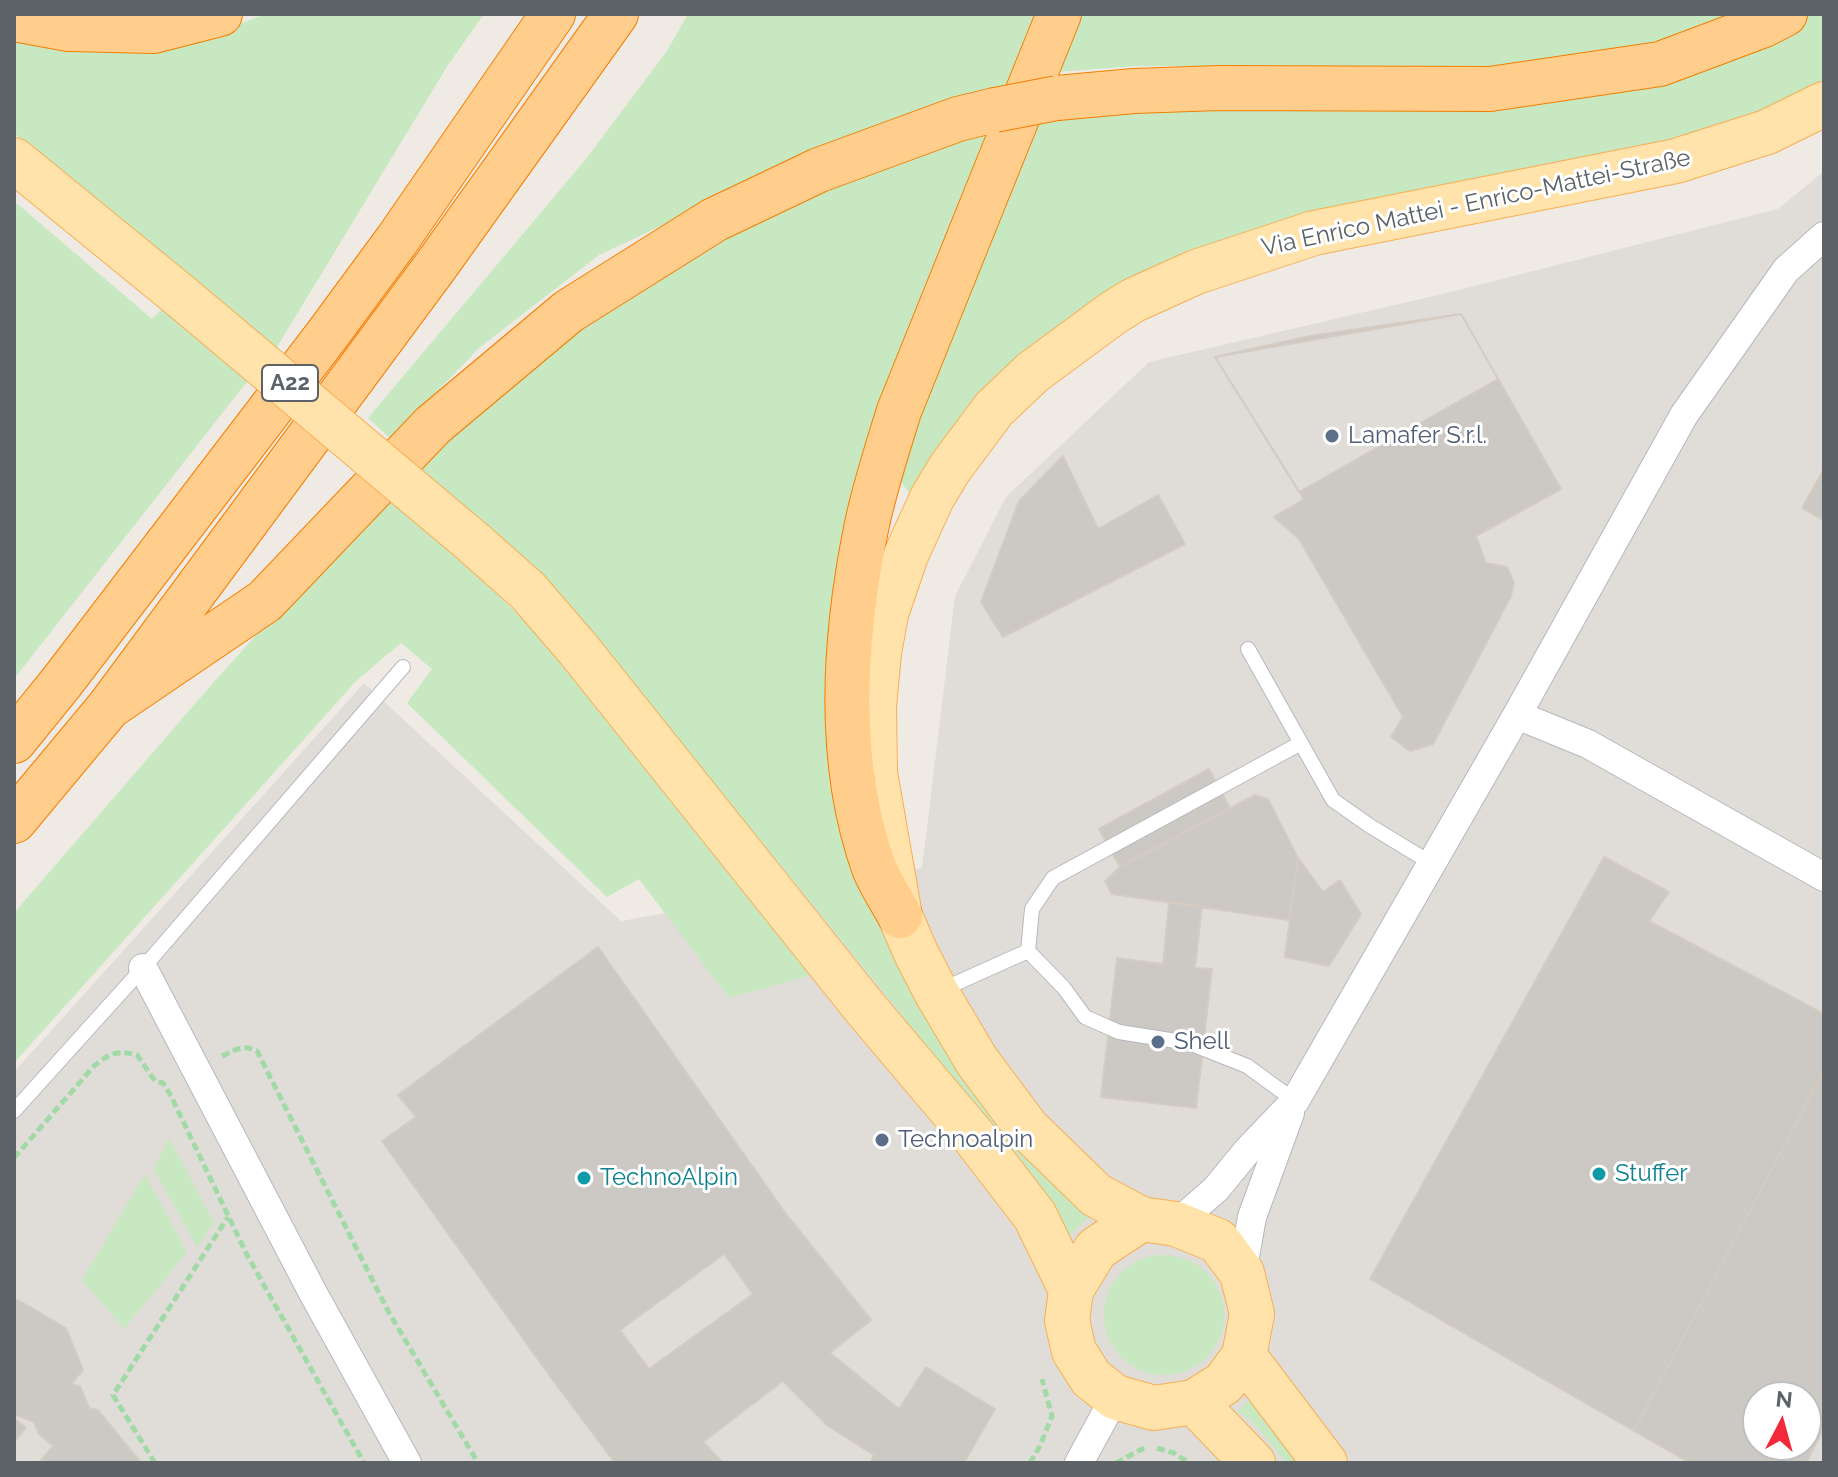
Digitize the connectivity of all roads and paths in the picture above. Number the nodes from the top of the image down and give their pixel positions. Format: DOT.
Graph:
graph roads {
  1 [pos="220,14"];
  2 [pos="553,14"];
  3 [pos="616,14"];
  4 [pos="1059,14"];
  5 [pos="1785,14"];
  6 [pos="14,19"];
  7 [pos="1824,104"];
  8 [pos="14,160"];
  9 [pos="1824,236"];
  10 [pos="1248,649"];
  11 [pos="403,667"];
  12 [pos="109,707"];
  13 [pos="1517,715"];
  14 [pos="14,741"];
  15 [pos="1301,743"];
  16 [pos="14,821"];
  17 [pos="1431,863"];
  18 [pos="1824,877"];
  19 [pos="900,916"];
  20 [pos="1028,951"];
  21 [pos="143,968"];
  22 [pos="936,992"];
  23 [pos="195,1069"];
  24 [pos="163,1083"];
  25 [pos="1295,1101"];
  26 [pos="14,1111"];
  27 [pos="14,1158"];
  28 [pos="229,1216"];
  29 [pos="1159,1221"];
  30 [pos="1242,1273"];
  31 [pos="1071,1290"];
  32 [pos="1244,1356"];
  33 [pos="1041,1375"];
  34 [pos="1115,1397"];
  35 [pos="1194,1402"];
  36 [pos="155,1463"];
  37 [pos="364,1463"];
  38 [pos="407,1463"];
  39 [pos="478,1463"];
  40 [pos="1030,1463"];
  41 [pos="1079,1463"];
  42 [pos="1116,1463"];
  43 [pos="1189,1463"];
  44 [pos="1253,1463"];
  45 [pos="1325,1463"];
  1 -- 6 [label="highway"];
  2 -- 14 [label="highway, A22"];
  3 -- 12 [label="highway, A22"];
  4 -- 19 [label="highway"];
  5 -- 12 [label="highway, bridge"];
  7 -- 19 [label="main road, Via Enrico Mattei - Enrico-Mattei-Straße"];
  8 -- 31 [label="main road, bridge"];
  9 -- 13 [label="street"];
  10 -- 15 [label="lane"];
  11 -- 21 [label="lane"];
  12 -- 16 [label="highway, A22"];
  13 -- 17 [label="street"];
  13 -- 18 [label="street"];
  15 -- 17 [label="lane"];
  15 -- 20 [label="lane"];
  17 -- 25 [label="street"];
  19 -- 22 [label="main road, Via Enrico Mattei - Enrico-Mattei-Straße"];
  20 -- 22 [label="lane"];
  20 -- 25 [label="lane"];
  21 -- 23 [label="street"];
  21 -- 26 [label="lane"];
  22 -- 29 [label="main road, Via Enrico Mattei - Enrico-Mattei-Straße"];
  23 -- 24 [label="path"];
  23 -- 38 [label="street"];
  23 -- 39 [label="path"];
  24 -- 27 [label="path"];
  24 -- 28 [label="path"];
  25 -- 29 [label="street"];
  25 -- 30 [label="street"];
  28 -- 36 [label="path"];
  28 -- 37 [label="path"];
  29 -- 30 [label="main road"];
  29 -- 31 [label="main road"];
  30 -- 32 [label="main road"];
  31 -- 34 [label="main road"];
  32 -- 35 [label="main road"];
  32 -- 45 [label="main road"];
  33 -- 40 [label="path"];
  34 -- 35 [label="main road"];
  34 -- 41 [label="street"];
  35 -- 44 [label="main road"];
  42 -- 43 [label="path"];
}
